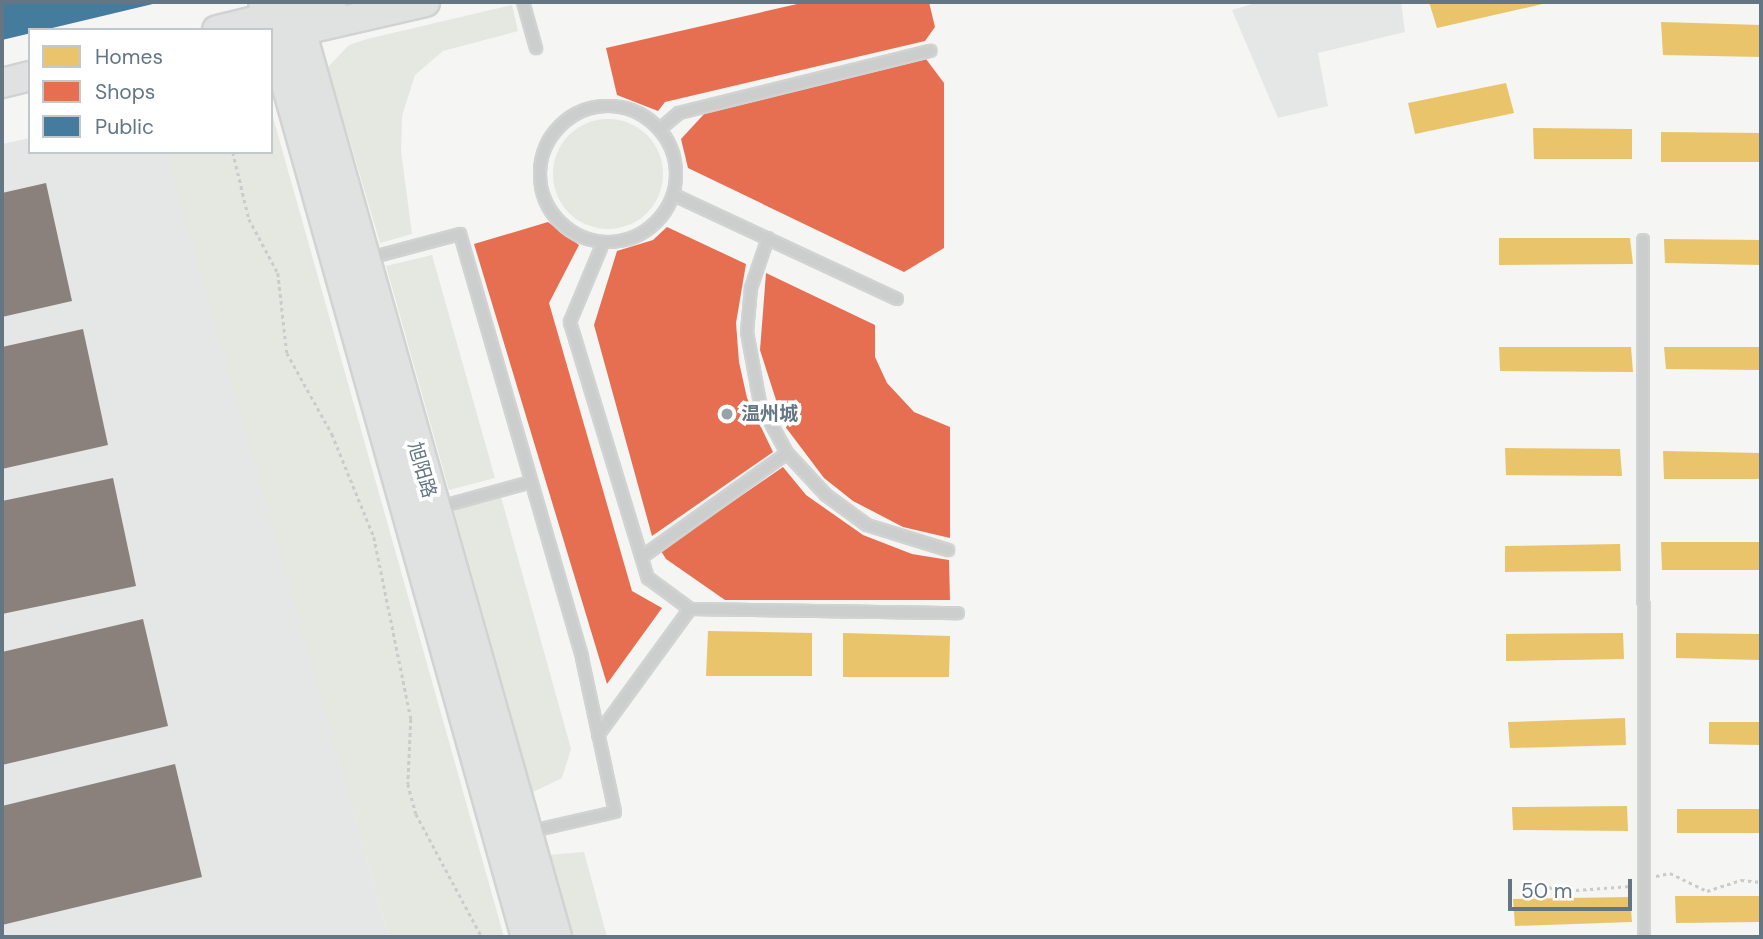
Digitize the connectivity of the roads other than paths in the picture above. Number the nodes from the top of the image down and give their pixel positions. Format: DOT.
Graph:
graph roads {
  1 [pos="332,2"];
  2 [pos="425,2"];
  3 [pos="523,2"];
  4 [pos="280,19"];
  5 [pos="228,28"];
  6 [pos="536,48"];
  7 [pos="930,51"];
  8 [pos="28,76"];
  9 [pos="2,83"];
  10 [pos="28,96"];
  11 [pos="2,102"];
  12 [pos="660,129"];
  13 [pos="674,195"];
  14 [pos="768,238"];
  15 [pos="1643,240"];
  16 [pos="603,243"];
  17 [pos="363,260"];
  18 [pos="897,299"];
  19 [pos="787,453"];
  20 [pos="531,482"];
  21 [pos="433,509"];
  22 [pos="948,550"];
  23 [pos="642,557"];
  24 [pos="690,609"];
  25 [pos="958,613"];
  26 [pos="598,735"];
  27 [pos="526,832"];
  28 [pos="528,937"];
  29 [pos="555,937"];
  30 [pos="1644,937"];
  1 -- 4 [label="main road"];
  2 -- 4 [label="main road"];
  3 -- 6 [label="lane"];
  4 -- 5 [label="main road"];
  4 -- 17 [label="main road, 旭阳路"];
  4 -- 28 [label="main road, 旭阳路"];
  7 -- 12 [label="lane"];
  8 -- 9 [label="main road"];
  10 -- 11 [label="main road"];
  12 -- 13 [label="lane"];
  12 -- 16 [label="lane"];
  13 -- 14 [label="lane"];
  13 -- 16 [label="lane"];
  14 -- 18 [label="lane"];
  14 -- 19 [label="lane"];
  15 -- 30 [label="lane"];
  16 -- 23 [label="lane"];
  17 -- 20 [label="lane"];
  17 -- 21 [label="main road, 旭阳路"];
  19 -- 22 [label="lane"];
  19 -- 23 [label="lane"];
  20 -- 21 [label="lane"];
  20 -- 26 [label="lane"];
  21 -- 27 [label="main road, 旭阳路"];
  23 -- 24 [label="lane"];
  24 -- 25 [label="lane"];
  24 -- 26 [label="lane"];
  26 -- 27 [label="lane"];
  27 -- 29 [label="main road, 旭阳路"];
}
